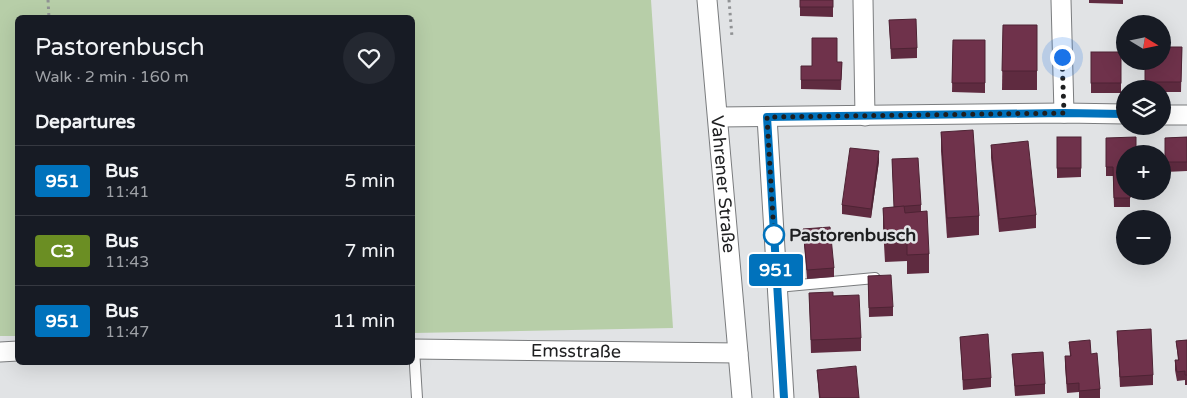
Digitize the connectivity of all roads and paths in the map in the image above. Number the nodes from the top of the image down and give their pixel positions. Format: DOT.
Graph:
graph roads {
  1 [pos="48,0"];
  2 [pos="707,0"];
  3 [pos="863,0"];
  4 [pos="1061,0"];
  5 [pos="49,15"];
  6 [pos="1064,113"];
  7 [pos="1116,114"];
  8 [pos="1171,115"];
  9 [pos="1187,115"];
  10 [pos="866,116"];
  11 [pos="718,117"];
  12 [pos="767,117"];
  13 [pos="875,278"];
  14 [pos="777,287"];
  15 [pos="415,349"];
  16 [pos="15,351"];
  17 [pos="0,352"];
  18 [pos="738,353"];
  19 [pos="414,365"];
  20 [pos="417,398"];
  21 [pos="742,398"];
  22 [pos="784,398"];
  1 -- 5 [label="path"];
  2 -- 11 [label="street, Vahrener Straße"];
  3 -- 10 [label="street"];
  4 -- 6 [label="street"];
  6 -- 7 [label="street"];
  6 -- 10 [label="street"];
  8 -- 9 [label="street"];
  10 -- 12 [label="street"];
  11 -- 12 [label="street"];
  11 -- 18 [label="street, Vahrener Straße"];
  12 -- 14 [label="street"];
  13 -- 14 [label="lane"];
  14 -- 22 [label="street"];
  15 -- 18 [label="street, Emsstraße"];
  16 -- 17 [label="street"];
  18 -- 21 [label="street, Vahrener Straße"];
  19 -- 20 [label="lane"];
}
